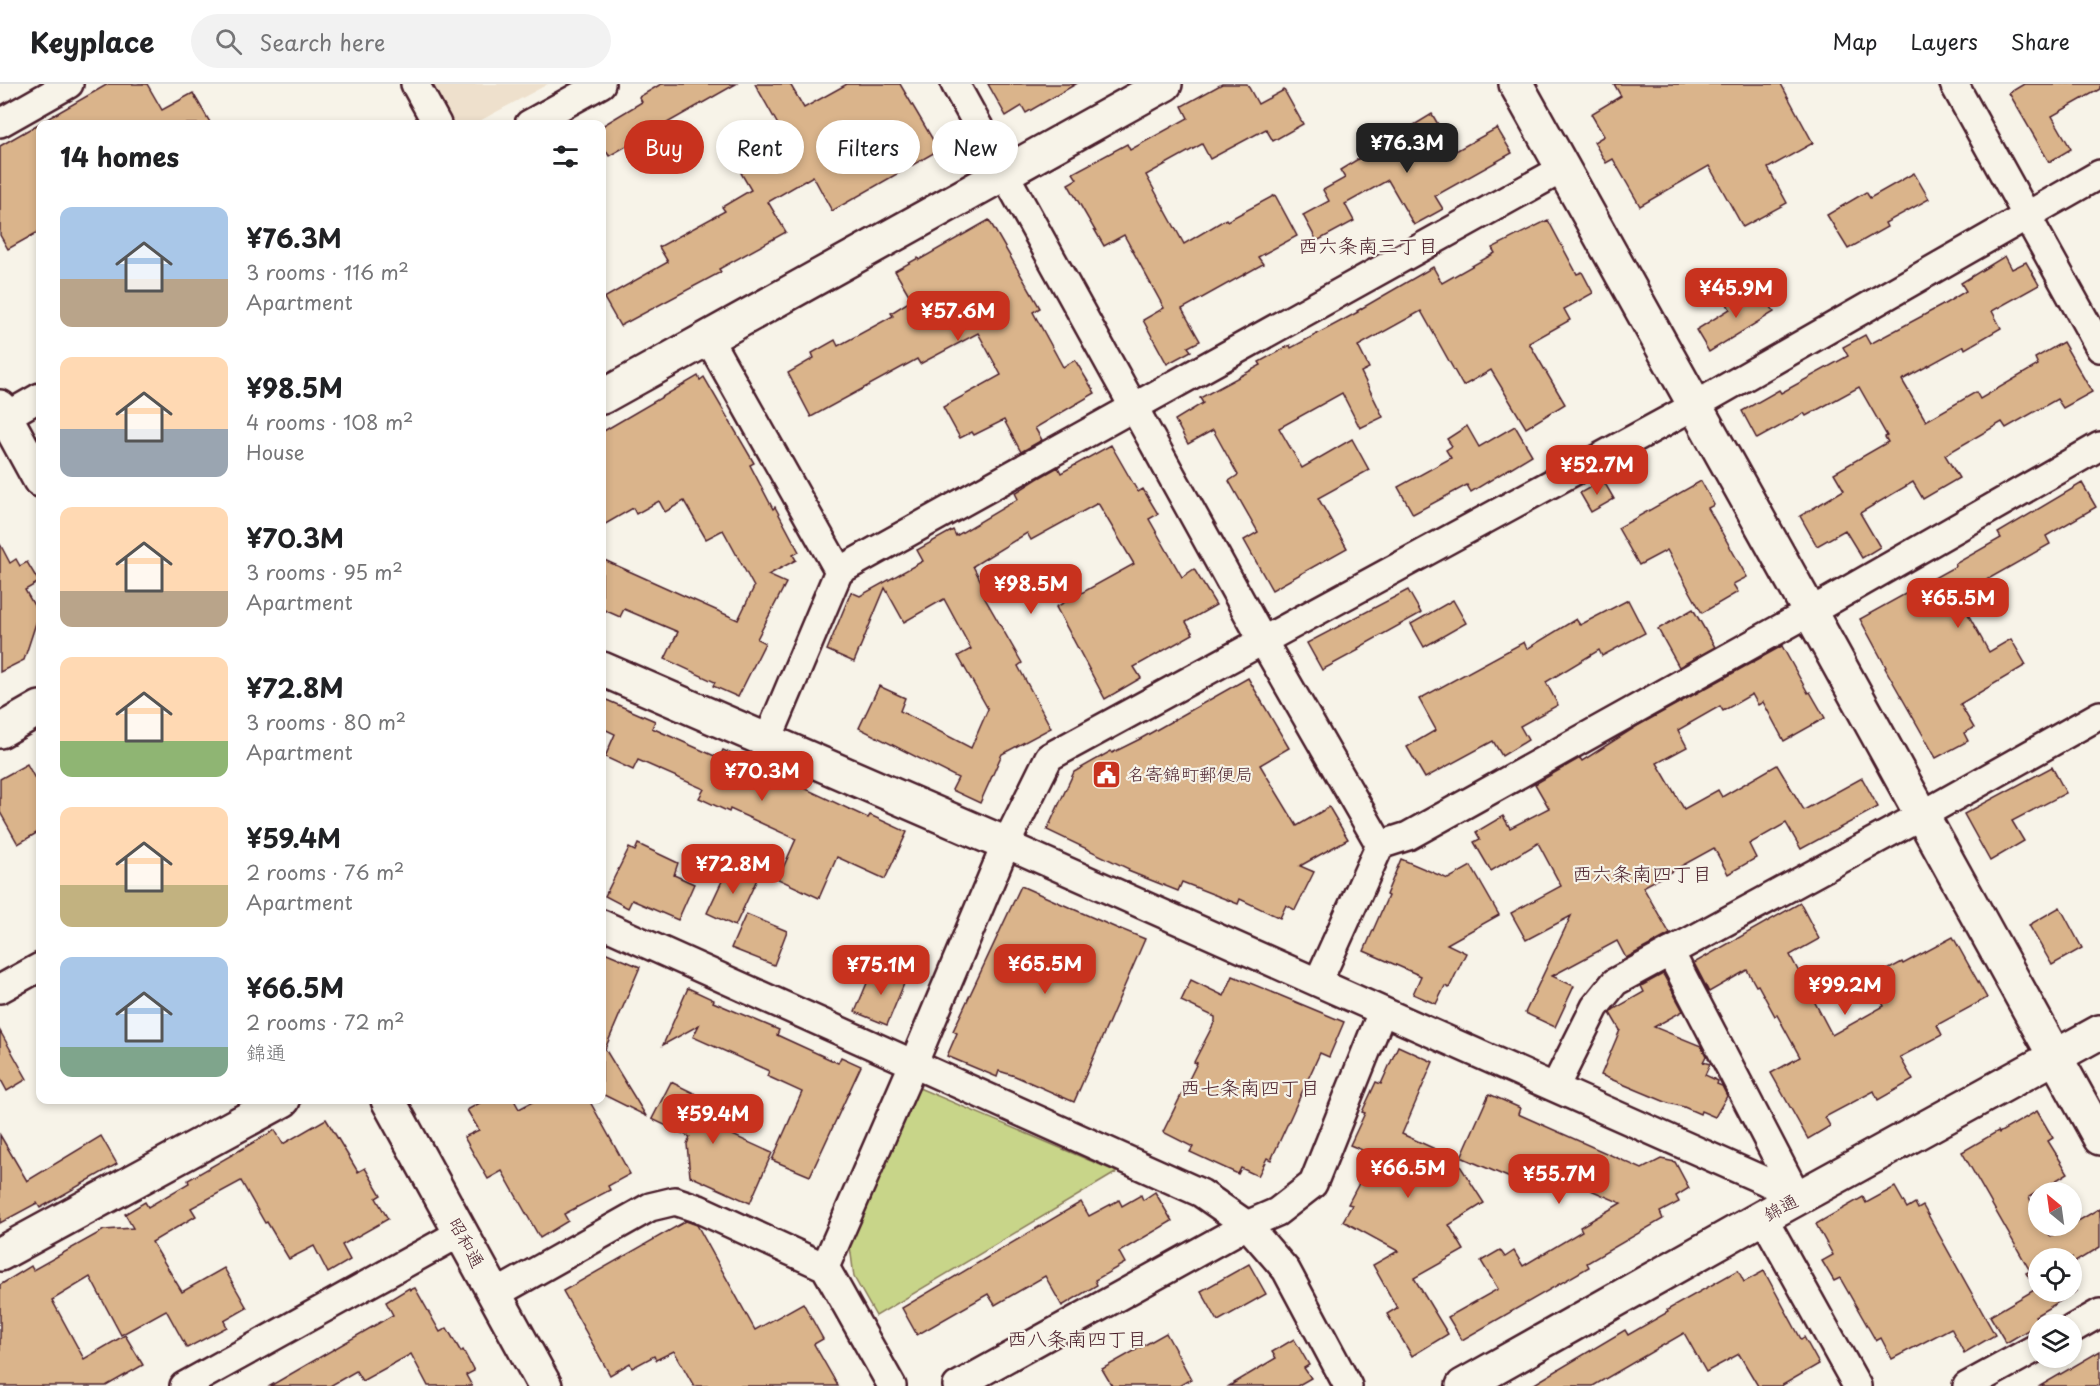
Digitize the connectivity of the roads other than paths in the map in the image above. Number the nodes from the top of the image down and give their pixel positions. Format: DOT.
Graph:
graph roads {
  1 [pos="69,84"];
  2 [pos="415,84"];
  3 [pos="602,84"];
  4 [pos="955,84"];
  5 [pos="1165,84"];
  6 [pos="1516,84"];
  7 [pos="1954,84"];
  8 [pos="435,120"];
  9 [pos="536,120"];
  10 [pos="975,120"];
  11 [pos="0,123"];
  12 [pos="1018,166"];
  13 [pos="1564,168"];
  14 [pos="1004,174"];
  15 [pos="2100,174"];
  16 [pos="2026,215"];
  17 [pos="708,338"];
  18 [pos="2100,348"];
  19 [pos="606,396"];
  20 [pos="36,399"];
  21 [pos="1695,406"];
  22 [pos="1134,408"];
  23 [pos="3,412"];
  24 [pos="2100,446"];
  25 [pos="36,473"];
  26 [pos="839,571"];
  27 [pos="1810,612"];
  28 [pos="1263,641"];
  29 [pos="606,671"];
  30 [pos="36,710"];
  31 [pos="2100,715"];
  32 [pos="0,731"];
  33 [pos="768,739"];
  34 [pos="1922,815"];
  35 [pos="1006,844"];
  36 [pos="1380,845"];
  37 [pos="606,926"];
  38 [pos="1670,952"];
  39 [pos="36,969"];
  40 [pos="1318,982"];
  41 [pos="0,989"];
  42 [pos="1382,1011"];
  43 [pos="2100,1032"];
  44 [pos="2055,1058"];
  45 [pos="913,1065"];
  46 [pos="1555,1086"];
  47 [pos="277,1104"];
  48 [pos="390,1104"];
  49 [pos="2100,1138"];
  50 [pos="1798,1198"];
  51 [pos="1763,1217"];
  52 [pos="1246,1225"];
  53 [pos="460,1233"];
  54 [pos="0,1254"];
  55 [pos="825,1267"];
  56 [pos="494,1295"];
  57 [pos="2100,1313"];
  58 [pos="2082,1323"];
  59 [pos="2028,1352"];
  60 [pos="184,1386"];
  61 [pos="545,1386"];
  62 [pos="892,1386"];
  63 [pos="957,1386"];
  64 [pos="1348,1386"];
  65 [pos="1462,1386"];
  66 [pos="1857,1386"];
  67 [pos="1967,1386"];
  1 -- 11 [label="street"];
  2 -- 8 [label="street"];
  3 -- 9 [label="street"];
  4 -- 10 [label="street"];
  5 -- 12 [label="street"];
  6 -- 13 [label="street"];
  7 -- 16 [label="street"];
  13 -- 21 [label="street"];
  13 -- 22 [label="street"];
  14 -- 17 [label="street"];
  14 -- 22 [label="street"];
  15 -- 16 [label="street"];
  16 -- 18 [label="street"];
  16 -- 21 [label="street"];
  17 -- 19 [label="street"];
  17 -- 26 [label="street"];
  20 -- 23 [label="street"];
  21 -- 27 [label="street"];
  21 -- 28 [label="street"];
  22 -- 26 [label="street"];
  22 -- 28 [label="street"];
  23 -- 25 [label="street"];
  24 -- 27 [label="street"];
  26 -- 33 [label="street"];
  27 -- 34 [label="street"];
  27 -- 36 [label="street"];
  28 -- 35 [label="street"];
  28 -- 36 [label="street"];
  29 -- 33 [label="street"];
  30 -- 32 [label="street"];
  31 -- 34 [label="street"];
  33 -- 35 [label="street"];
  34 -- 38 [label="street"];
  34 -- 44 [label="street"];
  35 -- 40 [label="street"];
  35 -- 45 [label="street"];
  36 -- 40 [label="street"];
  37 -- 45 [label="street"];
  38 -- 46 [label="street"];
  38 -- 50 [label="street"];
  39 -- 41 [label="street"];
  40 -- 42 [label="street"];
  42 -- 46 [label="street"];
  42 -- 52 [label="street"];
  43 -- 44 [label="street, 錦通"];
  44 -- 49 [label="street"];
  44 -- 50 [label="street, 錦通"];
  45 -- 52 [label="street"];
  45 -- 55 [label="street"];
  46 -- 50 [label="street"];
  47 -- 54 [label="street"];
  48 -- 53 [label="street, 昭和通"];
  50 -- 51 [label="street, 錦通"];
  51 -- 65 [label="street, 錦通"];
  51 -- 66 [label="street"];
  52 -- 63 [label="street"];
  52 -- 64 [label="street"];
  53 -- 56 [label="street, 昭和通"];
  53 -- 60 [label="street"];
  55 -- 56 [label="street"];
  55 -- 62 [label="street"];
  56 -- 61 [label="street, 昭和通"];
  57 -- 58 [label="street"];
  59 -- 67 [label="street"];
}
